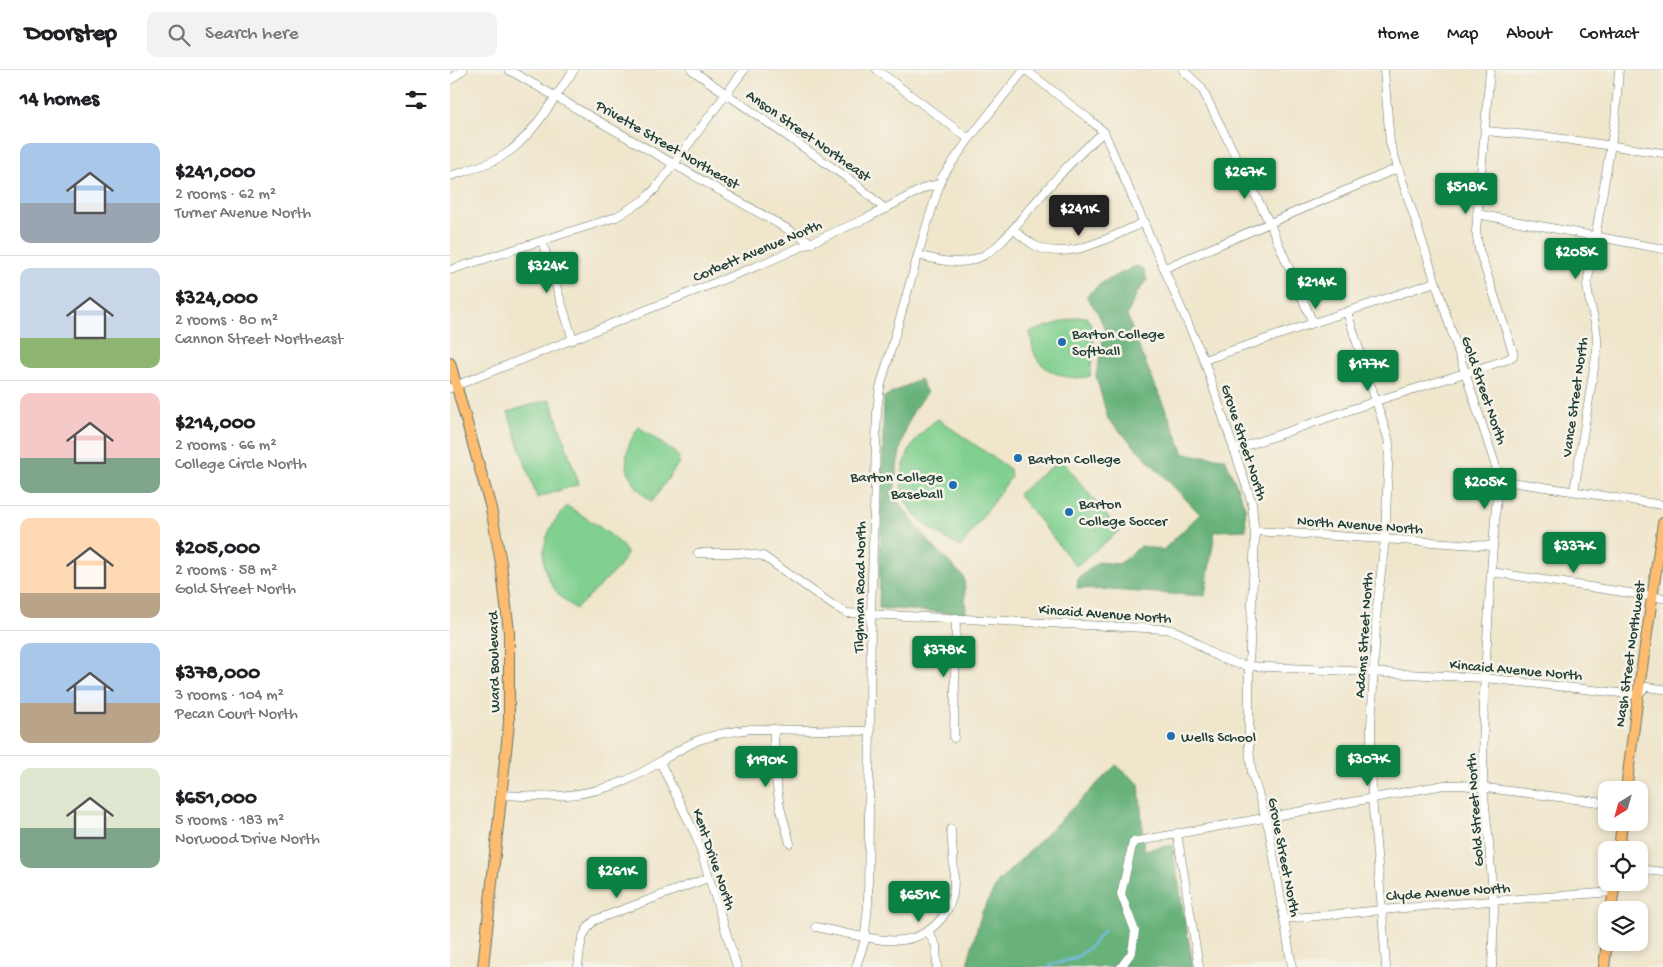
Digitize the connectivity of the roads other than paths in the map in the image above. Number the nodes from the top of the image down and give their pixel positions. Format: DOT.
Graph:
graph roads {
  1 [pos="463,70"];
  2 [pos="509,70"];
  3 [pos="574,70"];
  4 [pos="692,70"];
  5 [pos="744,70"];
  6 [pos="877,70"];
  7 [pos="1025,70"];
  8 [pos="1384,70"];
  9 [pos="1490,70"];
  10 [pos="1619,70"];
  11 [pos="1187,71"];
  12 [pos="450,80"];
  13 [pos="726,94"];
  14 [pos="555,96"];
  15 [pos="1486,131"];
  16 [pos="1104,132"];
  17 [pos="970,139"];
  18 [pos="1611,145"];
  19 [pos="1663,153"];
  20 [pos="674,163"];
  21 [pos="1398,168"];
  22 [pos="450,176"];
  23 [pos="940,184"];
  24 [pos="885,209"];
  25 [pos="1477,214"];
  26 [pos="1145,222"];
  27 [pos="1270,224"];
  28 [pos="1013,229"];
  29 [pos="1594,236"];
  30 [pos="542,241"];
  31 [pos="812,243"];
  32 [pos="1663,249"];
  33 [pos="918,255"];
  34 [pos="1165,268"];
  35 [pos="450,270"];
  36 [pos="1434,282"];
  37 [pos="1347,312"];
  38 [pos="1313,323"];
  39 [pos="573,340"];
  40 [pos="1204,360"];
  41 [pos="450,363"];
  42 [pos="1464,372"];
  43 [pos="453,387"];
  44 [pos="1376,401"];
  45 [pos="1234,450"];
  46 [pos="1498,480"];
  47 [pos="1574,491"];
  48 [pos="1663,505"];
  49 [pos="1663,523"];
  50 [pos="1255,531"];
  51 [pos="1385,539"];
  52 [pos="1493,546"];
  53 [pos="698,553"];
  54 [pos="1491,572"];
  55 [pos="1658,597"];
  56 [pos="871,614"];
  57 [pos="956,618"];
  58 [pos="1249,666"];
  59 [pos="1374,672"];
  60 [pos="1485,678"];
  61 [pos="1663,689"];
  62 [pos="1638,695"];
  63 [pos="774,729"];
  64 [pos="870,731"];
  65 [pos="954,738"];
  66 [pos="660,762"];
  67 [pos="1627,781"];
  68 [pos="1483,787"];
  69 [pos="501,795"];
  70 [pos="1372,798"];
  71 [pos="1598,802"];
  72 [pos="1266,817"];
  73 [pos="951,829"];
  74 [pos="1177,833"];
  75 [pos="790,842"];
  76 [pos="1648,870"];
  77 [pos="1663,872"];
  78 [pos="708,878"];
  79 [pos="1598,889"];
  80 [pos="1494,902"];
  81 [pos="1382,910"];
  82 [pos="1284,919"];
  83 [pos="816,927"];
  84 [pos="928,931"];
  85 [pos="865,937"];
  86 [pos="1606,951"];
  87 [pos="483,967"];
  88 [pos="578,967"];
  89 [pos="737,967"];
  90 [pos="856,967"];
  91 [pos="937,967"];
  92 [pos="1121,967"];
  93 [pos="1199,967"];
  94 [pos="1292,967"];
  95 [pos="1386,967"];
  96 [pos="1492,967"];
  97 [pos="1604,967"];
  1 -- 12 [label="street"];
  2 -- 14 [label="street, Privette Street Northeast"];
  3 -- 14 [label="street"];
  4 -- 13 [label="street, Anson Street Northeast"];
  5 -- 13 [label="street"];
  6 -- 17 [label="street"];
  7 -- 16 [label="street, Grove Street North"];
  7 -- 17 [label="street"];
  8 -- 21 [label="street, Gold Street North"];
  9 -- 15 [label="street"];
  10 -- 18 [label="street, Vance Street North"];
  11 -- 27 [label="street"];
  13 -- 20 [label="street"];
  13 -- 24 [label="street, Anson Street Northeast"];
  14 -- 20 [label="street, Privette Street Northeast"];
  14 -- 22 [label="street"];
  15 -- 18 [label="street"];
  15 -- 25 [label="street"];
  16 -- 26 [label="street, Grove Street North"];
  16 -- 28 [label="street"];
  17 -- 23 [label="street"];
  18 -- 19 [label="street"];
  18 -- 29 [label="street, Vance Street North"];
  20 -- 30 [label="street"];
  20 -- 31 [label="street, Privette Street Northeast"];
  21 -- 27 [label="street"];
  21 -- 36 [label="street, Gold Street North"];
  23 -- 24 [label="street, Corbett Avenue North"];
  23 -- 33 [label="street, Tilghman Road North"];
  24 -- 31 [label="street, Corbett Avenue North"];
  25 -- 29 [label="street"];
  25 -- 42 [label="street"];
  26 -- 28 [label="street"];
  26 -- 34 [label="street, Grove Street North"];
  27 -- 34 [label="street"];
  27 -- 38 [label="street"];
  28 -- 33 [label="street"];
  29 -- 32 [label="street"];
  29 -- 47 [label="street, Vance Street North"];
  30 -- 35 [label="street"];
  30 -- 39 [label="street"];
  31 -- 39 [label="street, Corbett Avenue North"];
  33 -- 56 [label="street, Tilghman Road North"];
  34 -- 40 [label="street, Grove Street North"];
  36 -- 37 [label="street"];
  36 -- 42 [label="street, Gold Street North"];
  37 -- 38 [label="street"];
  37 -- 44 [label="street, Adams Street North"];
  38 -- 40 [label="street"];
  39 -- 43 [label="street, Corbett Avenue North"];
  40 -- 45 [label="street, Grove Street North"];
  41 -- 43 [label="main road, Ward Boulevard"];
  42 -- 44 [label="street"];
  42 -- 46 [label="street, Gold Street North"];
  43 -- 69 [label="main road, Ward Boulevard"];
  44 -- 45 [label="street"];
  44 -- 51 [label="street, Adams Street North"];
  45 -- 50 [label="street, Grove Street North"];
  46 -- 47 [label="street"];
  46 -- 52 [label="street, Gold Street North"];
  47 -- 48 [label="street"];
  49 -- 55 [label="main road, Nash Street Northwest"];
  50 -- 51 [label="street, North Avenue North"];
  50 -- 58 [label="street, Grove Street North"];
  51 -- 52 [label="street, North Avenue North"];
  51 -- 59 [label="street, Adams Street North"];
  52 -- 54 [label="street, Gold Street North"];
  53 -- 56 [label="street, Kincaid Avenue North"];
  54 -- 55 [label="street"];
  54 -- 60 [label="street, Gold Street North"];
  55 -- 62 [label="main road, Nash Street Northwest"];
  56 -- 57 [label="street, Kincaid Avenue North"];
  56 -- 64 [label="street, Tilghman Road North"];
  57 -- 58 [label="street, Kincaid Avenue North"];
  57 -- 65 [label="street"];
  58 -- 59 [label="street, Kincaid Avenue North"];
  58 -- 72 [label="street, Grove Street North"];
  59 -- 60 [label="street, Kincaid Avenue North"];
  59 -- 70 [label="street, Adams Street North"];
  60 -- 62 [label="street, Kincaid Avenue North"];
  60 -- 68 [label="street, Gold Street North"];
  61 -- 62 [label="street"];
  62 -- 67 [label="main road, Nash Street Northwest"];
  63 -- 64 [label="street"];
  63 -- 66 [label="street"];
  63 -- 75 [label="street"];
  64 -- 85 [label="street, Tilghman Road North"];
  66 -- 69 [label="street"];
  66 -- 78 [label="street, Kent Drive North"];
  68 -- 70 [label="street"];
  68 -- 71 [label="street"];
  68 -- 80 [label="street, Gold Street North"];
  69 -- 87 [label="main road, Ward Boulevard"];
  70 -- 72 [label="street"];
  70 -- 81 [label="street, Adams Street North"];
  72 -- 74 [label="street"];
  72 -- 82 [label="street, Grove Street North"];
  73 -- 84 [label="street"];
  74 -- 92 [label="street"];
  74 -- 93 [label="street"];
  76 -- 77 [label="street"];
  78 -- 88 [label="street"];
  78 -- 89 [label="street, Kent Drive North"];
  79 -- 80 [label="street, Clyde Avenue North"];
  80 -- 81 [label="street, Clyde Avenue North"];
  80 -- 96 [label="street, Gold Street North"];
  81 -- 82 [label="street, Clyde Avenue North"];
  81 -- 95 [label="street, Adams Street North"];
  82 -- 94 [label="street, Grove Street North"];
  83 -- 85 [label="street"];
  84 -- 85 [label="street"];
  84 -- 91 [label="street"];
  85 -- 90 [label="street, Tilghman Road North"];
  86 -- 97 [label="main road"];
}
